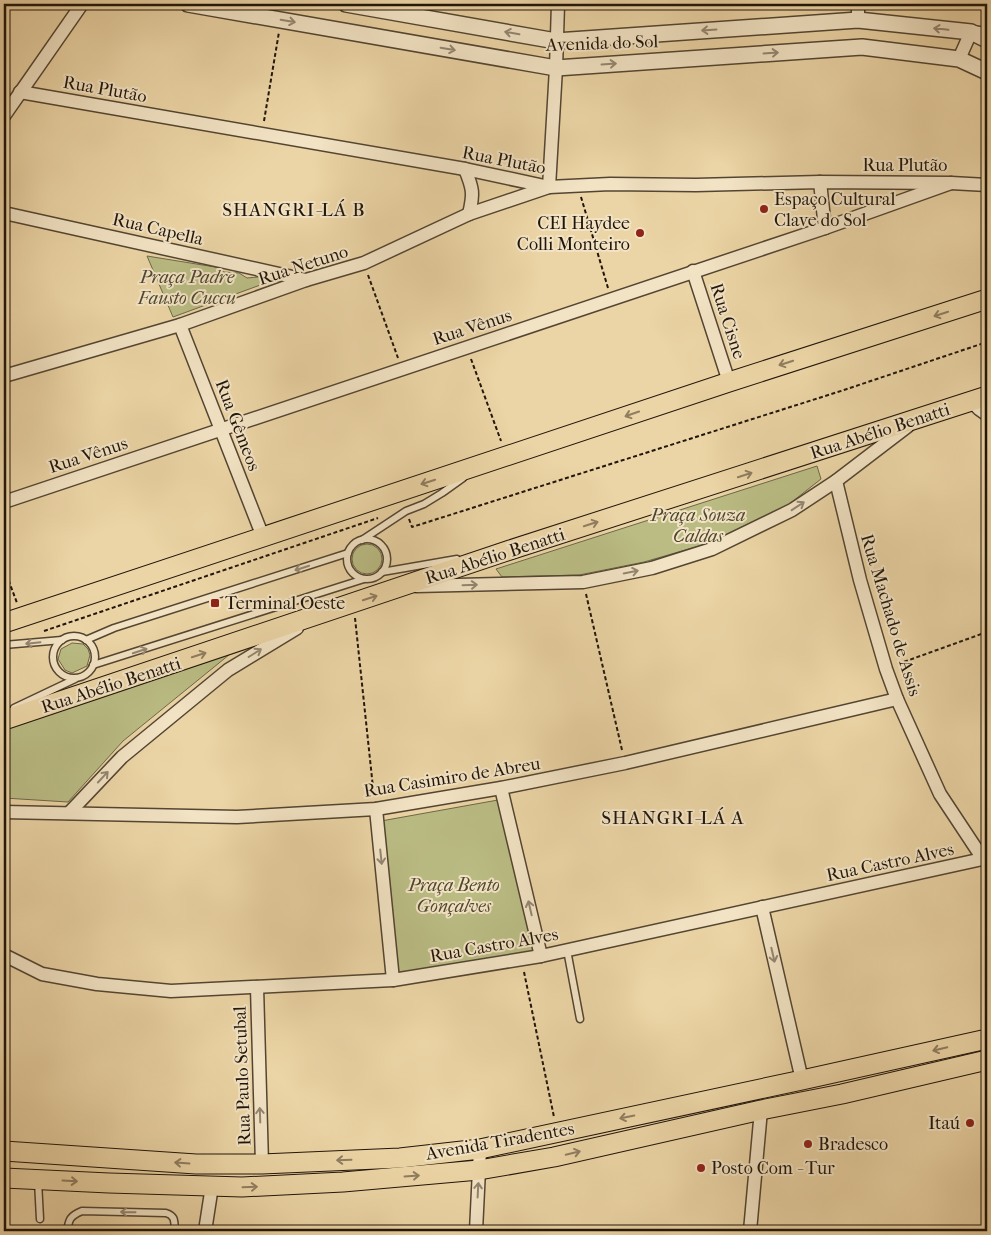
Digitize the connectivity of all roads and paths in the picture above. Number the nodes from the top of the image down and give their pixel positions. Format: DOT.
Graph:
graph roads {
  1 [pos="82,4"];
  2 [pos="188,4"];
  3 [pos="346,4"];
  4 [pos="558,4"];
  5 [pos="858,4"];
  6 [pos="281,20"];
  7 [pos="858,20"];
  8 [pos="970,32"];
  9 [pos="987,34"];
  10 [pos="987,40"];
  11 [pos="556,41"];
  12 [pos="959,59"];
  13 [pos="556,68"];
  14 [pos="987,72"];
  15 [pos="20,92"];
  16 [pos="4,116"];
  17 [pos="262,134"];
  18 [pos="465,169"];
  19 [pos="820,182"];
  20 [pos="951,183"];
  21 [pos="577,185"];
  22 [pos="987,185"];
  23 [pos="549,187"];
  24 [pos="4,213"];
  25 [pos="469,214"];
  26 [pos="825,228"];
  27 [pos="364,263"];
  28 [pos="693,271"];
  29 [pos="306,280"];
  30 [pos="611,299"];
  31 [pos="987,299"];
  32 [pos="180,325"];
  33 [pos="987,342"];
  34 [pos="467,347"];
  35 [pos="402,369"];
  36 [pos="4,376"];
  37 [pos="729,382"];
  38 [pos="983,404"];
  39 [pos="918,418"];
  40 [pos="221,430"];
  41 [pos="507,456"];
  42 [pos="480,465"];
  43 [pos="836,481"];
  44 [pos="4,502"];
  45 [pos="406,512"];
  46 [pos="379,517"];
  47 [pos="263,537"];
  48 [pos="362,540"];
  49 [pos="510,550"];
  50 [pos="348,553"];
  51 [pos="4,568"];
  52 [pos="382,572"];
  53 [pos="364,579"];
  54 [pos="583,582"];
  55 [pos="404,587"];
  56 [pos="353,604"];
  57 [pos="22,617"];
  58 [pos="314,617"];
  59 [pos="4,623"];
  60 [pos="987,632"];
  61 [pos="36,634"];
  62 [pos="62,640"];
  63 [pos="86,640"];
  64 [pos="4,645"];
  65 [pos="93,665"];
  66 [pos="886,669"];
  67 [pos="78,678"];
  68 [pos="897,699"];
  69 [pos="4,713"];
  70 [pos="4,720"];
  71 [pos="624,763"];
  72 [pos="501,788"];
  73 [pos="376,809"];
  74 [pos="4,812"];
  75 [pos="69,813"];
  76 [pos="985,858"];
  77 [pos="762,908"];
  78 [pos="567,950"];
  79 [pos="4,955"];
  80 [pos="541,956"];
  81 [pos="521,960"];
  82 [pos="393,980"];
  83 [pos="257,987"];
  84 [pos="580,1019"];
  85 [pos="987,1039"];
  86 [pos="987,1060"];
  87 [pos="802,1080"];
  88 [pos="750,1091"];
  89 [pos="760,1110"];
  90 [pos="558,1132"];
  91 [pos="648,1135"];
  92 [pos="4,1138"];
  93 [pos="480,1149"];
  94 [pos="4,1151"];
  95 [pos="43,1152"];
  96 [pos="262,1164"];
  97 [pos="479,1170"];
  98 [pos="4,1178"];
  99 [pos="38,1179"];
  100 [pos="212,1186"];
  101 [pos="40,1219"];
  102 [pos="68,1231"];
  103 [pos="176,1231"];
  104 [pos="205,1231"];
  105 [pos="476,1231"];
  106 [pos="750,1231"];
  1 -- 15 [label="street"];
  2 -- 6 [label="street, Avenida do Sol"];
  11 -- 3 [label="street, Avenida do Sol, one-way"];
  4 -- 11 [label="street"];
  5 -- 7 [label="street"];
  6 -- 13 [label="street, Avenida do Sol, one-way"];
  6 -- 17 [label="path"];
  8 -- 7 [label="street, Avenida do Sol, one-way"];
  7 -- 11 [label="street, Avenida do Sol, one-way"];
  8 -- 9 [label="street"];
  8 -- 10 [label="street, Avenida do Sol"];
  8 -- 12 [label="street"];
  11 -- 13 [label="street"];
  13 -- 12 [label="street, Avenida do Sol, one-way"];
  12 -- 14 [label="street, Avenida do Sol"];
  13 -- 23 [label="street"];
  15 -- 16 [label="street"];
  15 -- 17 [label="street, Rua Plutão"];
  17 -- 18 [label="street, Rua Plutão"];
  18 -- 23 [label="street, Rua Plutão"];
  18 -- 25 [label="street"];
  19 -- 20 [label="street, Rua Plutão"];
  19 -- 21 [label="street, Rua Plutão"];
  19 -- 26 [label="street"];
  20 -- 22 [label="street, Rua Plutão"];
  20 -- 26 [label="street, Rua Vênus"];
  21 -- 23 [label="street, Rua Plutão"];
  21 -- 30 [label="path"];
  23 -- 25 [label="street, Rua Netuno"];
  24 -- 29 [label="street, Rua Capella"];
  25 -- 27 [label="street, Rua Netuno"];
  26 -- 28 [label="street, Rua Vênus"];
  27 -- 29 [label="street, Rua Netuno"];
  27 -- 35 [label="path"];
  28 -- 30 [label="street, Rua Vênus"];
  28 -- 37 [label="street, Rua Cisne"];
  29 -- 32 [label="street, Rua Netuno"];
  30 -- 34 [label="street, Rua Vênus"];
  31 -- 37 [label="main road, one-way"];
  32 -- 36 [label="street, Rua Netuno"];
  32 -- 40 [label="street, Rua Gêmeos"];
  33 -- 45 [label="path"];
  34 -- 35 [label="street, Rua Vênus"];
  34 -- 41 [label="path"];
  35 -- 40 [label="street, Rua Vênus"];
  37 -- 41 [label="main road, one-way"];
  38 -- 39 [label="main road, Rua Abélio Benatti"];
  39 -- 43 [label="street"];
  49 -- 39 [label="main road, Rua Abélio Benatti, one-way"];
  40 -- 44 [label="street, Rua Vênus"];
  40 -- 47 [label="street, Rua Gêmeos"];
  41 -- 42 [label="main road"];
  42 -- 45 [label="lane"];
  42 -- 47 [label="main road, one-way"];
  54 -- 43 [label="street, one-way"];
  43 -- 66 [label="street, Rua Machado de Assis"];
  45 -- 48 [label="lane"];
  46 -- 61 [label="path"];
  47 -- 57 [label="main road"];
  48 -- 50 [label="lane"];
  48 -- 52 [label="lane"];
  49 -- 52 [label="lane"];
  49 -- 55 [label="main road, Rua Abélio Benatti"];
  50 -- 53 [label="lane"];
  50 -- 63 [label="lane, one-way"];
  51 -- 57 [label="path"];
  52 -- 53 [label="lane"];
  65 -- 53 [label="lane, one-way"];
  55 -- 54 [label="street, one-way"];
  54 -- 71 [label="path"];
  56 -- 55 [label="main road, Rua Abélio Benatti, one-way"];
  56 -- 58 [label="main road, Rua Abélio Benatti"];
  56 -- 73 [label="path"];
  57 -- 59 [label="main road"];
  70 -- 58 [label="main road, Rua Abélio Benatti, one-way"];
  75 -- 58 [label="street, one-way"];
  60 -- 66 [label="path"];
  62 -- 63 [label="lane"];
  62 -- 64 [label="lane, one-way"];
  62 -- 67 [label="lane"];
  63 -- 65 [label="lane"];
  65 -- 67 [label="lane"];
  66 -- 68 [label="street, Rua Machado de Assis"];
  67 -- 69 [label="lane"];
  68 -- 71 [label="street, Rua Casimiro de Abreu"];
  68 -- 76 [label="street, Rua Machado de Assis"];
  71 -- 72 [label="street, Rua Casimiro de Abreu"];
  72 -- 73 [label="street, Rua Casimiro de Abreu"];
  80 -- 72 [label="street, one-way"];
  73 -- 75 [label="street, Rua Casimiro de Abreu"];
  73 -- 82 [label="street, one-way"];
  74 -- 75 [label="street, Rua Casimiro de Abreu"];
  76 -- 77 [label="street, Rua Castro Alves"];
  77 -- 78 [label="street, Rua Castro Alves"];
  77 -- 87 [label="street, one-way"];
  78 -- 80 [label="street, Rua Castro Alves"];
  78 -- 84 [label="lane"];
  79 -- 83 [label="street, Rua Castro Alves"];
  80 -- 81 [label="street, Rua Castro Alves"];
  81 -- 82 [label="street, Rua Castro Alves"];
  81 -- 90 [label="path"];
  82 -- 83 [label="street, Rua Castro Alves"];
  96 -- 83 [label="street, Rua Paulo Setubal, one-way"];
  85 -- 87 [label="main road, Avenida Tiradentes, one-way"];
  86 -- 89 [label="main road, Avenida Tiradentes"];
  87 -- 88 [label="main road, Avenida Tiradentes"];
  88 -- 90 [label="main road, Avenida Tiradentes, one-way"];
  88 -- 91 [label="main road"];
  89 -- 91 [label="main road, Avenida Tiradentes"];
  89 -- 106 [label="street"];
  90 -- 93 [label="main road, Avenida Tiradentes"];
  97 -- 91 [label="main road, Avenida Tiradentes, one-way"];
  92 -- 95 [label="main road"];
  93 -- 96 [label="main road, Avenida Tiradentes, one-way"];
  93 -- 97 [label="street"];
  94 -- 95 [label="main road, Avenida Tiradentes"];
  96 -- 95 [label="main road, Avenida Tiradentes, one-way"];
  96 -- 100 [label="main road"];
  100 -- 97 [label="main road, Avenida Tiradentes, one-way"];
  105 -- 97 [label="street, one-way"];
  98 -- 99 [label="main road, Avenida Tiradentes"];
  99 -- 100 [label="main road, Avenida Tiradentes, one-way"];
  99 -- 101 [label="lane"];
  100 -- 104 [label="street"];
  103 -- 102 [label="lane, one-way"];
}
